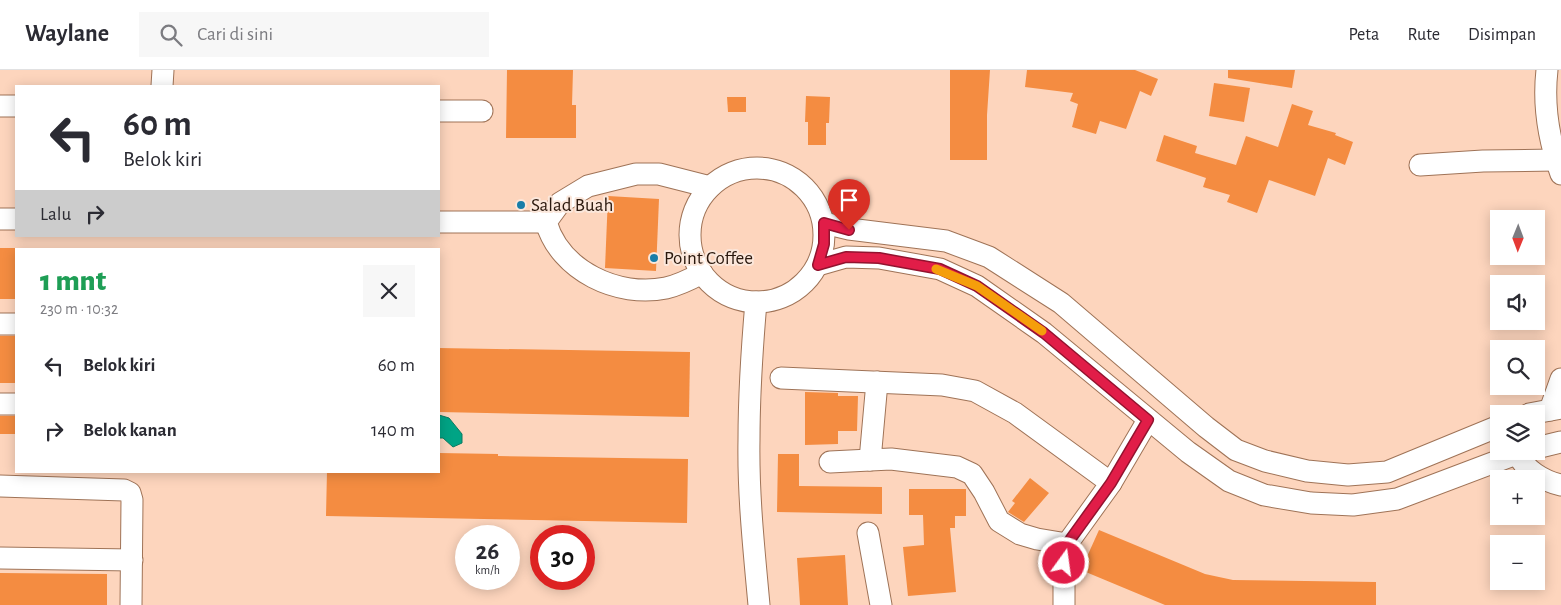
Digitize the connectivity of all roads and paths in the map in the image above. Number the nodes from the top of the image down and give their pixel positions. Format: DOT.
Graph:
graph roads {
  1 [pos="163,70"];
  2 [pos="1547,70"];
  3 [pos="162,85"];
  4 [pos="0,106"];
  5 [pos="15,106"];
  6 [pos="440,111"];
  7 [pos="482,111"];
  8 [pos="1420,165"];
  9 [pos="1558,167"];
  10 [pos="710,187"];
  11 [pos="0,219"];
  12 [pos="15,220"];
  13 [pos="440,222"];
  14 [pos="546,222"];
  15 [pos="824,223"];
  16 [pos="818,265"];
  17 [pos="702,273"];
  18 [pos="756,302"];
  19 [pos="0,324"];
  20 [pos="15,324"];
  21 [pos="781,378"];
  22 [pos="1561,380"];
  23 [pos="877,382"];
  24 [pos="0,404"];
  25 [pos="15,404"];
  26 [pos="1545,406"];
  27 [pos="1148,420"];
  28 [pos="1490,430"];
  29 [pos="1561,442"];
  30 [pos="1545,446"];
  31 [pos="870,460"];
  32 [pos="1499,460"];
  33 [pos="1520,460"];
  34 [pos="830,462"];
  35 [pos="1111,483"];
  36 [pos="1561,485"];
  37 [pos="0,486"];
  38 [pos="868,533"];
  39 [pos="1067,544"];
  40 [pos="0,558"];
  41 [pos="132,560"];
  42 [pos="131,605"];
  43 [pos="759,605"];
  44 [pos="881,605"];
  45 [pos="1064,605"];
  1 -- 3 [label="street"];
  2 -- 9 [label="street"];
  4 -- 5 [label="street"];
  6 -- 7 [label="street"];
  8 -- 9 [label="street"];
  10 -- 14 [label="street"];
  10 -- 15 [label="street"];
  10 -- 17 [label="street"];
  11 -- 12 [label="street"];
  13 -- 14 [label="street"];
  14 -- 17 [label="street"];
  15 -- 16 [label="street"];
  15 -- 28 [label="street"];
  16 -- 18 [label="street"];
  16 -- 27 [label="street"];
  17 -- 18 [label="street"];
  18 -- 43 [label="street"];
  19 -- 20 [label="street"];
  21 -- 23 [label="street"];
  22 -- 26 [label="street"];
  23 -- 31 [label="street"];
  23 -- 35 [label="street"];
  24 -- 25 [label="street"];
  27 -- 32 [label="street"];
  27 -- 35 [label="street"];
  29 -- 30 [label="street"];
  31 -- 34 [label="street"];
  31 -- 39 [label="street"];
  33 -- 36 [label="street"];
  35 -- 39 [label="street"];
  37 -- 41 [label="street"];
  38 -- 44 [label="street"];
  39 -- 45 [label="street"];
  40 -- 41 [label="street"];
  41 -- 42 [label="street"];
}
